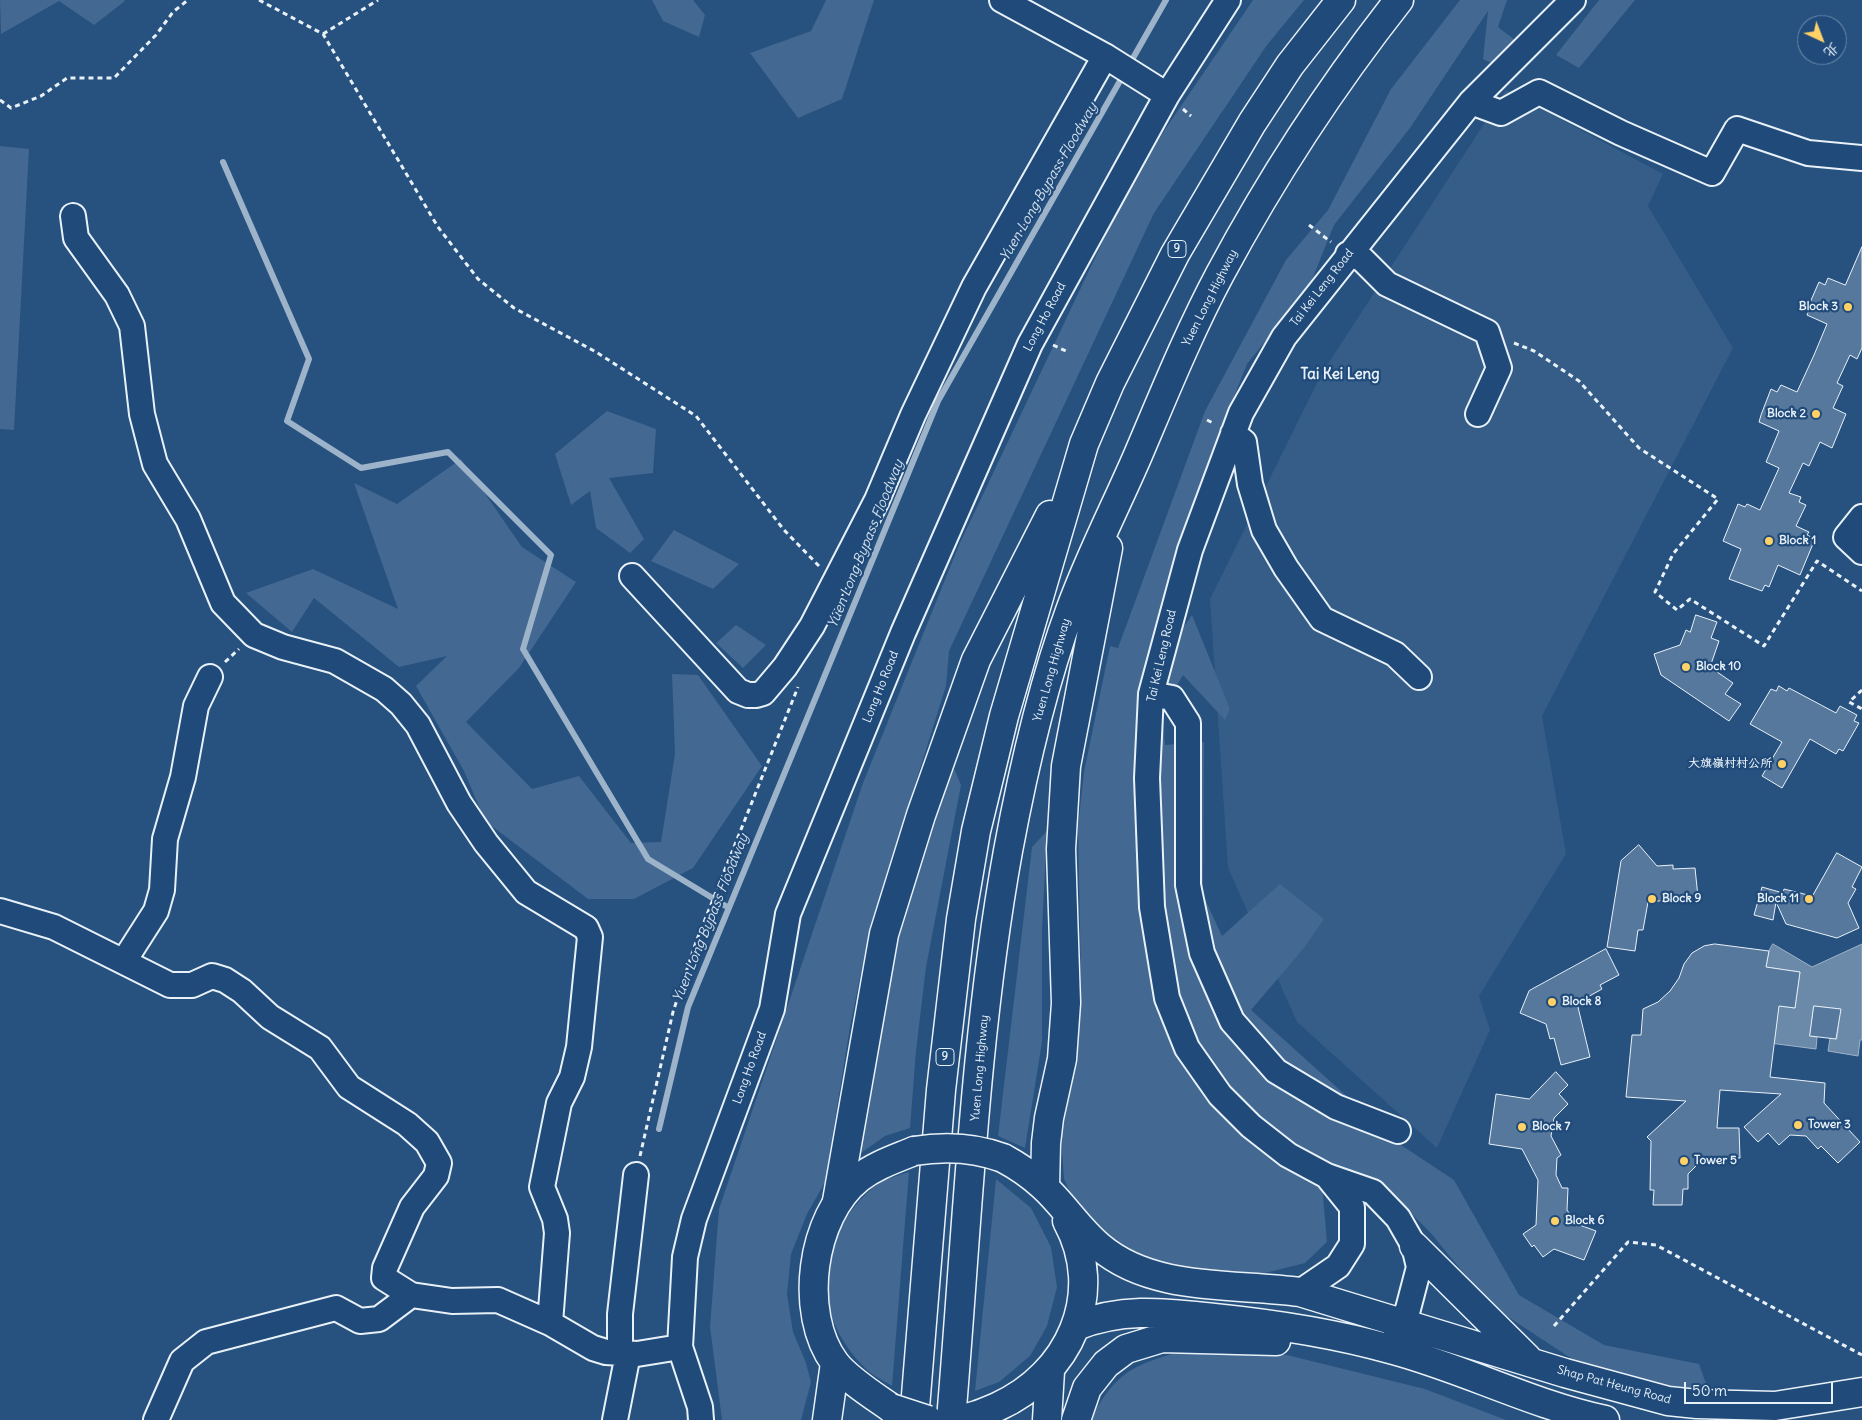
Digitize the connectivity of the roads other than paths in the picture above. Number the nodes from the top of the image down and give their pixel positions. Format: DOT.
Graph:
graph roads {
  1 [pos="1002,0"];
  2 [pos="1228,0"];
  3 [pos="1341,0"];
  4 [pos="1399,0"];
  5 [pos="1573,0"];
  6 [pos="1105,56"];
  7 [pos="1163,92"];
  8 [pos="1471,102"];
  9 [pos="1862,158"];
  10 [pos="73,216"];
  11 [pos="1348,254"];
  12 [pos="1478,414"];
  13 [pos="1233,433"];
  14 [pos="1084,444"];
  15 [pos="1116,507"];
  16 [pos="1862,517"];
  17 [pos="1862,552"];
  18 [pos="632,576"];
  19 [pos="210,677"];
  20 [pos="1419,677"];
  21 [pos="1151,694"];
  22 [pos="0,911"];
  23 [pos="124,961"];
  24 [pos="1398,1131"];
  25 [pos="636,1175"];
  26 [pos="1327,1176"];
  27 [pos="1052,1195"];
  28 [pos="837,1201"];
  29 [pos="1414,1246"];
  30 [pos="1300,1292"];
  31 [pos="411,1295"];
  32 [pos="550,1323"];
  33 [pos="1402,1324"];
  34 [pos="1076,1326"];
  35 [pos="1362,1343"];
  36 [pos="680,1347"];
  37 [pos="1390,1349"];
  38 [pos="624,1353"];
  39 [pos="1530,1361"];
  40 [pos="835,1363"];
  41 [pos="1050,1371"];
  42 [pos="1862,1392"];
  43 [pos="903,1414"];
  44 [pos="961,1419"];
  45 [pos="156,1420"];
  46 [pos="615,1420"];
  47 [pos="702,1420"];
  48 [pos="827,1420"];
  49 [pos="928,1420"];
  50 [pos="1047,1420"];
  51 [pos="1076,1420"];
  52 [pos="1605,1420"];
  1 -- 6 [label="street"];
  2 -- 7 [label="street, Long Ho Road"];
  3 -- 14 [label="main road, 9"];
  4 -- 15 [label="main road, Yuen Long Highway"];
  5 -- 8 [label="street, Tai Kei Leng Road"];
  6 -- 7 [label="street"];
  6 -- 18 [label="street"];
  7 -- 36 [label="street, Long Ho Road"];
  8 -- 9 [label="street"];
  8 -- 11 [label="street, Tai Kei Leng Road"];
  10 -- 32 [label="street"];
  11 -- 12 [label="street"];
  11 -- 13 [label="street, Tai Kei Leng Road"];
  13 -- 20 [label="street"];
  13 -- 21 [label="street, Tai Kei Leng Road"];
  14 -- 28 [label="main road"];
  14 -- 43 [label="main road, 9"];
  15 -- 27 [label="main road"];
  15 -- 44 [label="main road, Yuen Long Highway"];
  16 -- 17 [label="street"];
  19 -- 23 [label="street"];
  21 -- 24 [label="street"];
  21 -- 26 [label="street, Tai Kei Leng Road"];
  22 -- 23 [label="street"];
  23 -- 31 [label="street"];
  25 -- 38 [label="street"];
  26 -- 29 [label="street, Tai Kei Leng Road"];
  26 -- 30 [label="street"];
  27 -- 28 [label="main road, bridge"];
  27 -- 30 [label="main road, Shap Pat Heung Road"];
  27 -- 34 [label="main road"];
  28 -- 40 [label="main road"];
  29 -- 33 [label="street, Tai Kei Leng Road"];
  29 -- 39 [label="main road"];
  30 -- 33 [label="main road, Shap Pat Heung Road"];
  31 -- 32 [label="street"];
  31 -- 45 [label="street"];
  32 -- 38 [label="street"];
  33 -- 37 [label="street, Tai Kei Leng Road"];
  33 -- 39 [label="main road, Shap Pat Heung Road"];
  34 -- 35 [label="main road"];
  34 -- 41 [label="main road"];
  35 -- 37 [label="main road"];
  35 -- 51 [label="main road"];
  36 -- 38 [label="street"];
  36 -- 47 [label="street, Long Ho Road"];
  37 -- 52 [label="main road"];
  38 -- 46 [label="street"];
  39 -- 42 [label="main road, Shap Pat Heung Road"];
  40 -- 43 [label="main road"];
  40 -- 48 [label="main road"];
  41 -- 44 [label="main road"];
  41 -- 50 [label="main road"];
  43 -- 49 [label="main road, bridge"];
}
